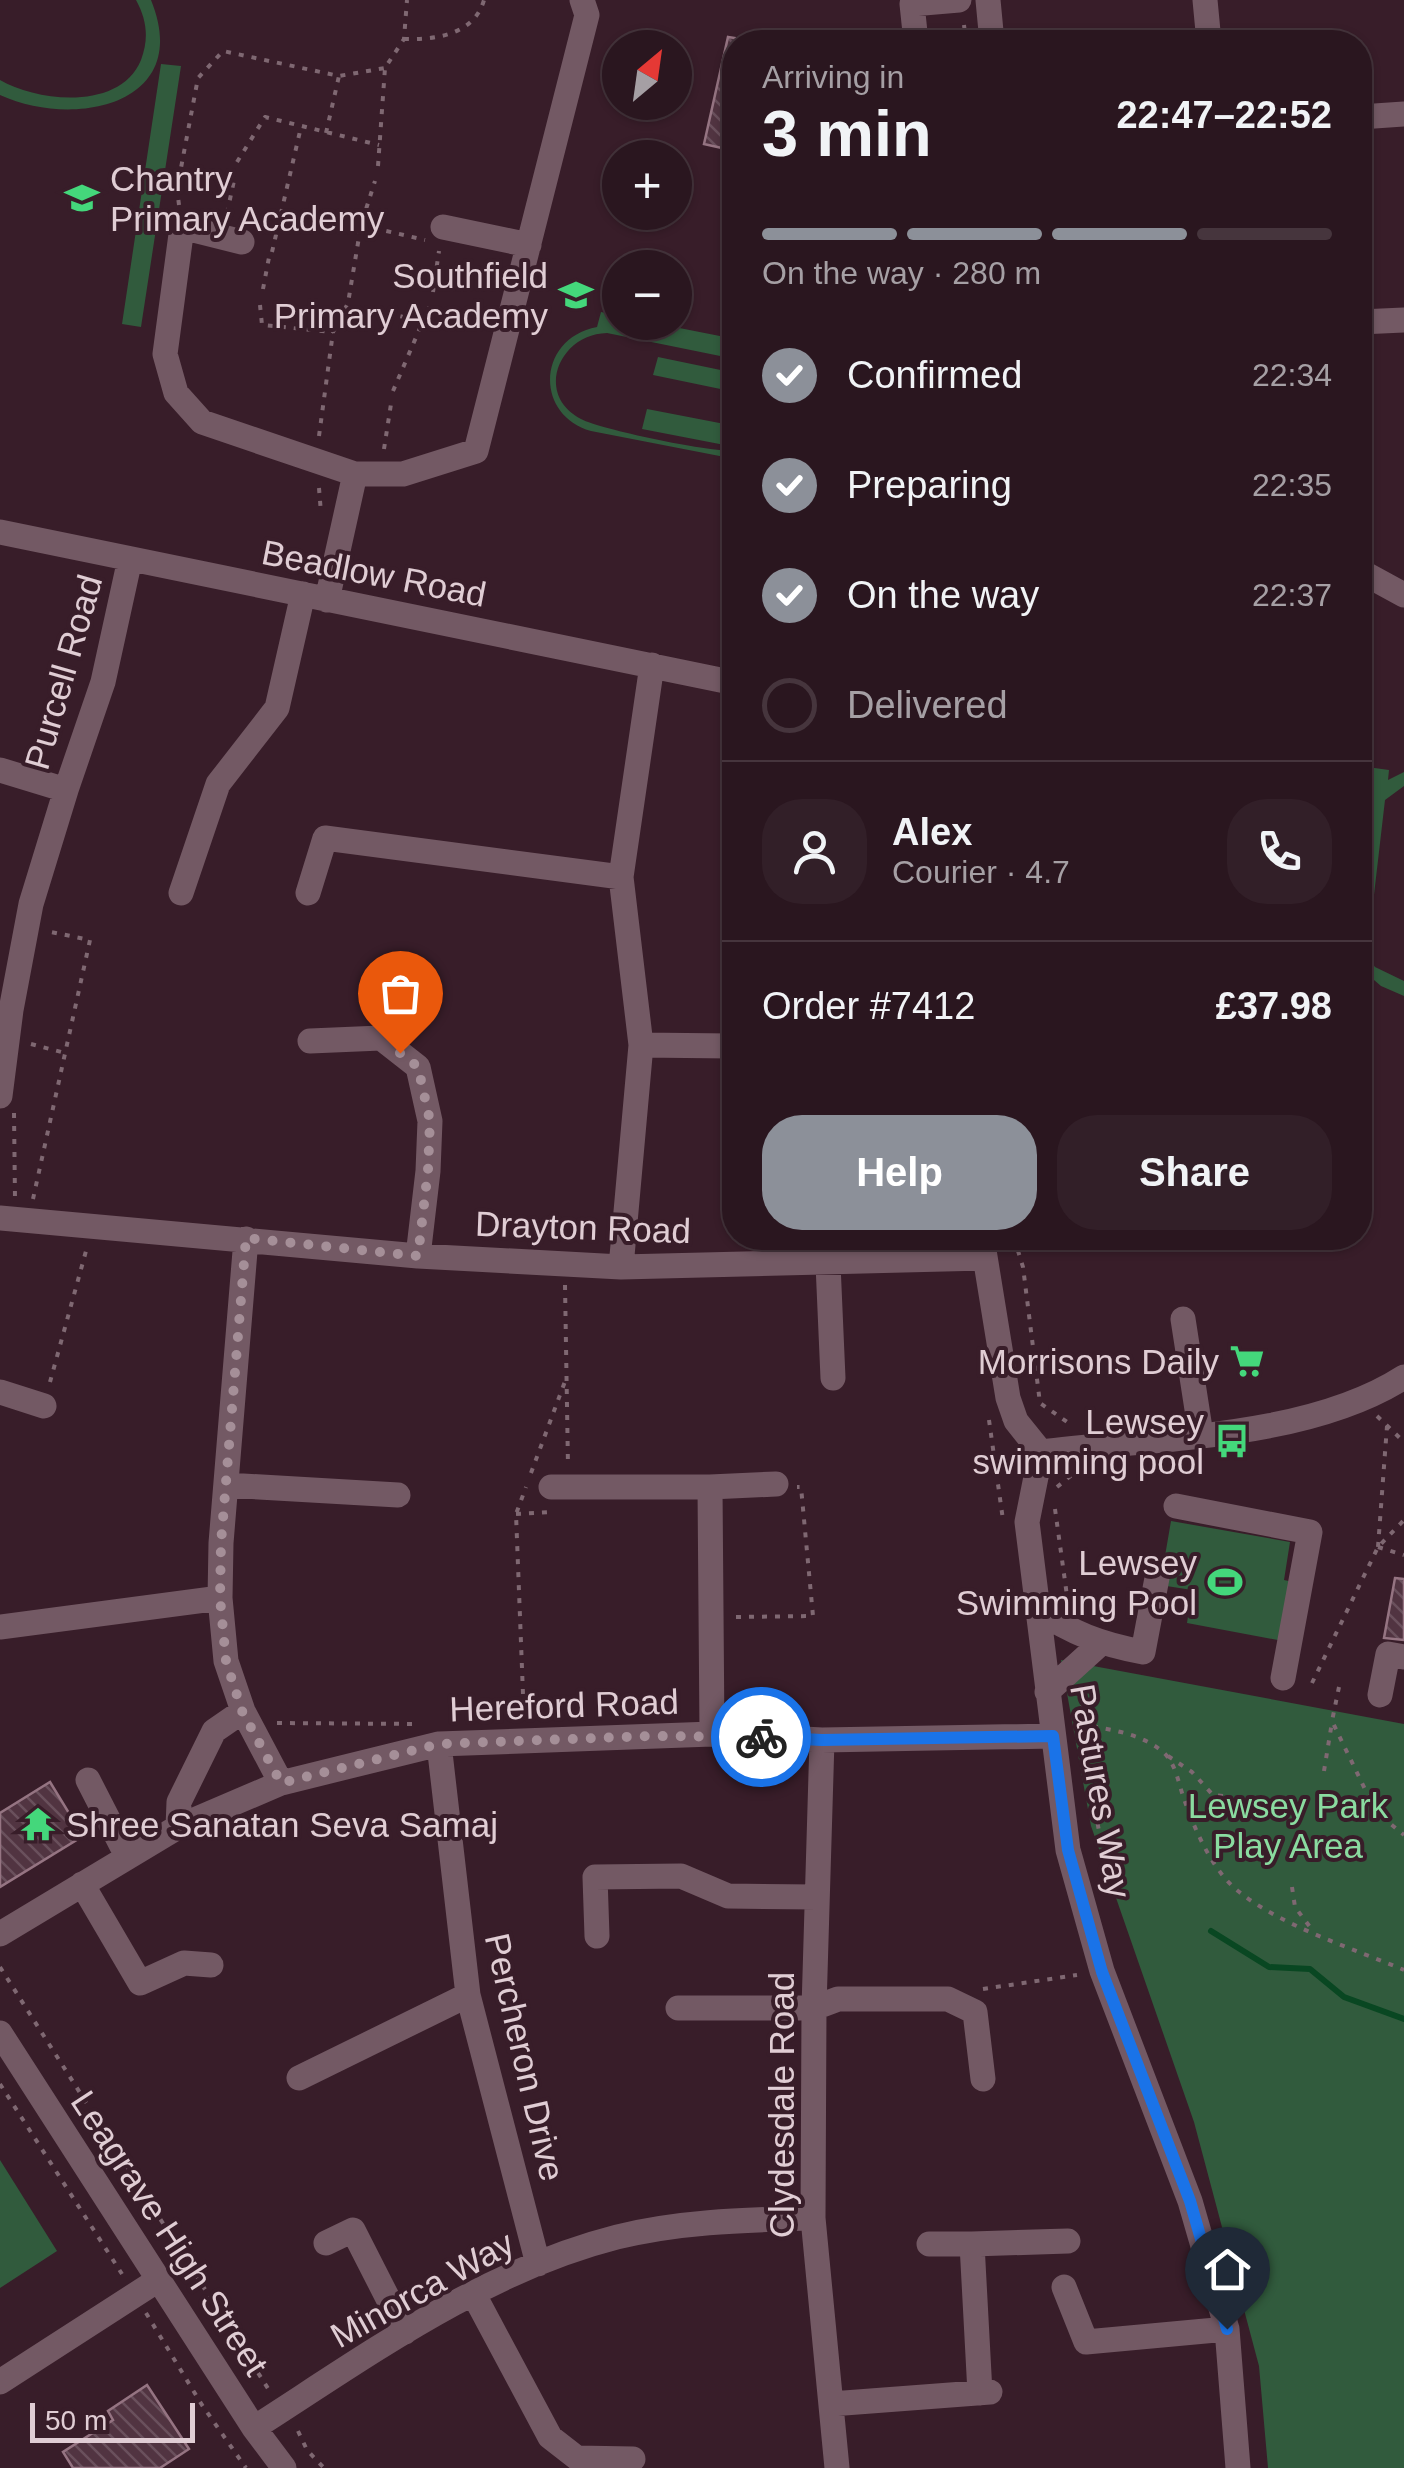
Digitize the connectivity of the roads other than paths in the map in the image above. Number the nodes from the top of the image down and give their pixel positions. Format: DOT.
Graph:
graph roads {
  1 [pos="582,0"];
  2 [pos="959,0"];
  3 [pos="988,0"];
  4 [pos="1205,0"];
  5 [pos="915,30"];
  6 [pos="991,30"];
  7 [pos="1209,30"];
  8 [pos="1404,114"];
  9 [pos="1372,116"];
  10 [pos="443,227"];
  11 [pos="232,240"];
  12 [pos="528,245"];
  13 [pos="1404,320"];
  14 [pos="1372,321"];
  15 [pos="367,474"];
  16 [pos="0,532"];
  17 [pos="130,560"];
  18 [pos="1372,578"];
  19 [pos="1404,595"];
  20 [pos="315,597"];
  21 [pos="652,665"];
  22 [pos="722,679"];
  23 [pos="0,770"];
  24 [pos="66,790"];
  25 [pos="621,877"];
  26 [pos="181,893"];
  27 [pos="308,893"];
  28 [pos="310,1041"];
  29 [pos="642,1046"];
  30 [pos="722,1046"];
  31 [pos="0,1096"];
  32 [pos="0,1218"];
  33 [pos="246,1238"];
  34 [pos="964,1250"];
  35 [pos="984,1250"];
  36 [pos="418,1256"];
  37 [pos="828,1264"];
  38 [pos="621,1267"];
  39 [pos="1183,1319"];
  40 [pos="1404,1376"];
  41 [pos="833,1378"];
  42 [pos="0,1392"];
  43 [pos="44,1406"];
  44 [pos="1201,1435"];
  45 [pos="1040,1452"];
  46 [pos="776,1484"];
  47 [pos="226,1485"];
  48 [pos="559,1486"];
  49 [pos="710,1487"];
  50 [pos="398,1496"];
  51 [pos="1176,1506"];
  52 [pos="1157,1578"];
  53 [pos="220,1598"];
  54 [pos="1035,1609"];
  55 [pos="0,1628"];
  56 [pos="1100,1644"];
  57 [pos="1404,1657"];
  58 [pos="1284,1678"];
  59 [pos="1047,1692"];
  60 [pos="1380,1695"];
  61 [pos="242,1711"];
  62 [pos="712,1734"];
  63 [pos="1053,1736"];
  64 [pos="822,1740"];
  65 [pos="439,1744"];
  66 [pos="88,1780"];
  67 [pos="281,1783"];
  68 [pos="178,1827"];
  69 [pos="128,1856"];
  70 [pos="82,1884"];
  71 [pos="817,1898"];
  72 [pos="0,1934"];
  73 [pos="596,1936"];
  74 [pos="211,1966"];
  75 [pos="468,1995"];
  76 [pos="678,2008"];
  77 [pos="814,2008"];
  78 [pos="0,2032"];
  79 [pos="299,2078"];
  80 [pos="982,2079"];
  81 [pos="814,2218"];
  82 [pos="1068,2241"];
  83 [pos="326,2243"];
  84 [pos="929,2244"];
  85 [pos="972,2244"];
  86 [pos="538,2264"];
  87 [pos="158,2280"];
  88 [pos="1064,2286"];
  89 [pos="472,2294"];
  90 [pos="1227,2329"];
  91 [pos="405,2332"];
  92 [pos="0,2382"];
  93 [pos="831,2404"];
  94 [pos="254,2428"];
  95 [pos="633,2459"];
  96 [pos="284,2468"];
  97 [pos="837,2468"];
  98 [pos="1238,2468"];
  1 -- 12 [label="street"];
  2 -- 5 [label="street"];
  3 -- 6 [label="street"];
  4 -- 7 [label="street"];
  8 -- 9 [label="street"];
  10 -- 12 [label="street"];
  11 -- 15 [label="street"];
  12 -- 15 [label="street"];
  13 -- 14 [label="street"];
  15 -- 20 [label="street"];
  16 -- 17 [label="street, Beadlow Road"];
  17 -- 20 [label="street, Beadlow Road"];
  17 -- 24 [label="street, Purcell Road"];
  18 -- 19 [label="street"];
  20 -- 21 [label="street, Beadlow Road"];
  20 -- 26 [label="street"];
  21 -- 22 [label="street, Beadlow Road"];
  21 -- 25 [label="street"];
  23 -- 24 [label="street"];
  24 -- 31 [label="street, Purcell Road"];
  25 -- 27 [label="street"];
  25 -- 29 [label="street"];
  28 -- 36 [label="street"];
  29 -- 30 [label="street"];
  29 -- 38 [label="street"];
  32 -- 33 [label="street, Drayton Road"];
  33 -- 36 [label="street, Drayton Road"];
  33 -- 47 [label="street"];
  34 -- 37 [label="street, Drayton Road"];
  35 -- 45 [label="street"];
  36 -- 38 [label="street, Drayton Road"];
  37 -- 38 [label="street, Drayton Road"];
  37 -- 41 [label="street"];
  39 -- 44 [label="street"];
  40 -- 44 [label="street"];
  42 -- 43 [label="street"];
  44 -- 45 [label="street"];
  45 -- 54 [label="street, Pastures Way"];
  46 -- 49 [label="street"];
  47 -- 50 [label="street"];
  47 -- 53 [label="street"];
  48 -- 49 [label="street"];
  49 -- 62 [label="street"];
  51 -- 58 [label="street"];
  52 -- 56 [label="street"];
  53 -- 55 [label="street"];
  53 -- 61 [label="street"];
  54 -- 56 [label="street"];
  54 -- 59 [label="street, Pastures Way"];
  56 -- 59 [label="street"];
  57 -- 60 [label="street"];
  59 -- 63 [label="street, Pastures Way"];
  61 -- 67 [label="street"];
  61 -- 68 [label="street"];
  62 -- 64 [label="street, Hereford Road"];
  62 -- 65 [label="street, Hereford Road"];
  63 -- 64 [label="street, Hereford Road"];
  63 -- 90 [label="street, Pastures Way"];
  64 -- 71 [label="street, Clydesdale Road"];
  65 -- 67 [label="street, Hereford Road"];
  65 -- 75 [label="street, Percheron Drive"];
  66 -- 69 [label="street"];
  67 -- 68 [label="street, Hereford Road"];
  68 -- 69 [label="street, Hereford Road"];
  69 -- 70 [label="street, Hereford Road"];
  70 -- 72 [label="street, Hereford Road"];
  70 -- 74 [label="street"];
  71 -- 73 [label="street"];
  71 -- 77 [label="street, Clydesdale Road"];
  75 -- 79 [label="street"];
  75 -- 86 [label="street, Percheron Drive"];
  76 -- 77 [label="street"];
  77 -- 80 [label="street"];
  77 -- 81 [label="street, Clydesdale Road"];
  78 -- 87 [label="street, Leagrave High Street"];
  81 -- 86 [label="street, Minorca Way"];
  81 -- 93 [label="street, Clydesdale Road"];
  82 -- 85 [label="street"];
  83 -- 91 [label="street"];
  84 -- 85 [label="street"];
  85 -- 93 [label="street"];
  86 -- 89 [label="street, Minorca Way"];
  87 -- 92 [label="street"];
  87 -- 94 [label="street, Leagrave High Street"];
  88 -- 90 [label="street"];
  89 -- 91 [label="street, Minorca Way"];
  89 -- 95 [label="street"];
  90 -- 98 [label="street, Pastures Way"];
  91 -- 94 [label="street, Minorca Way"];
  93 -- 97 [label="street, Clydesdale Road"];
  94 -- 96 [label="street, Leagrave High Street"];
}
